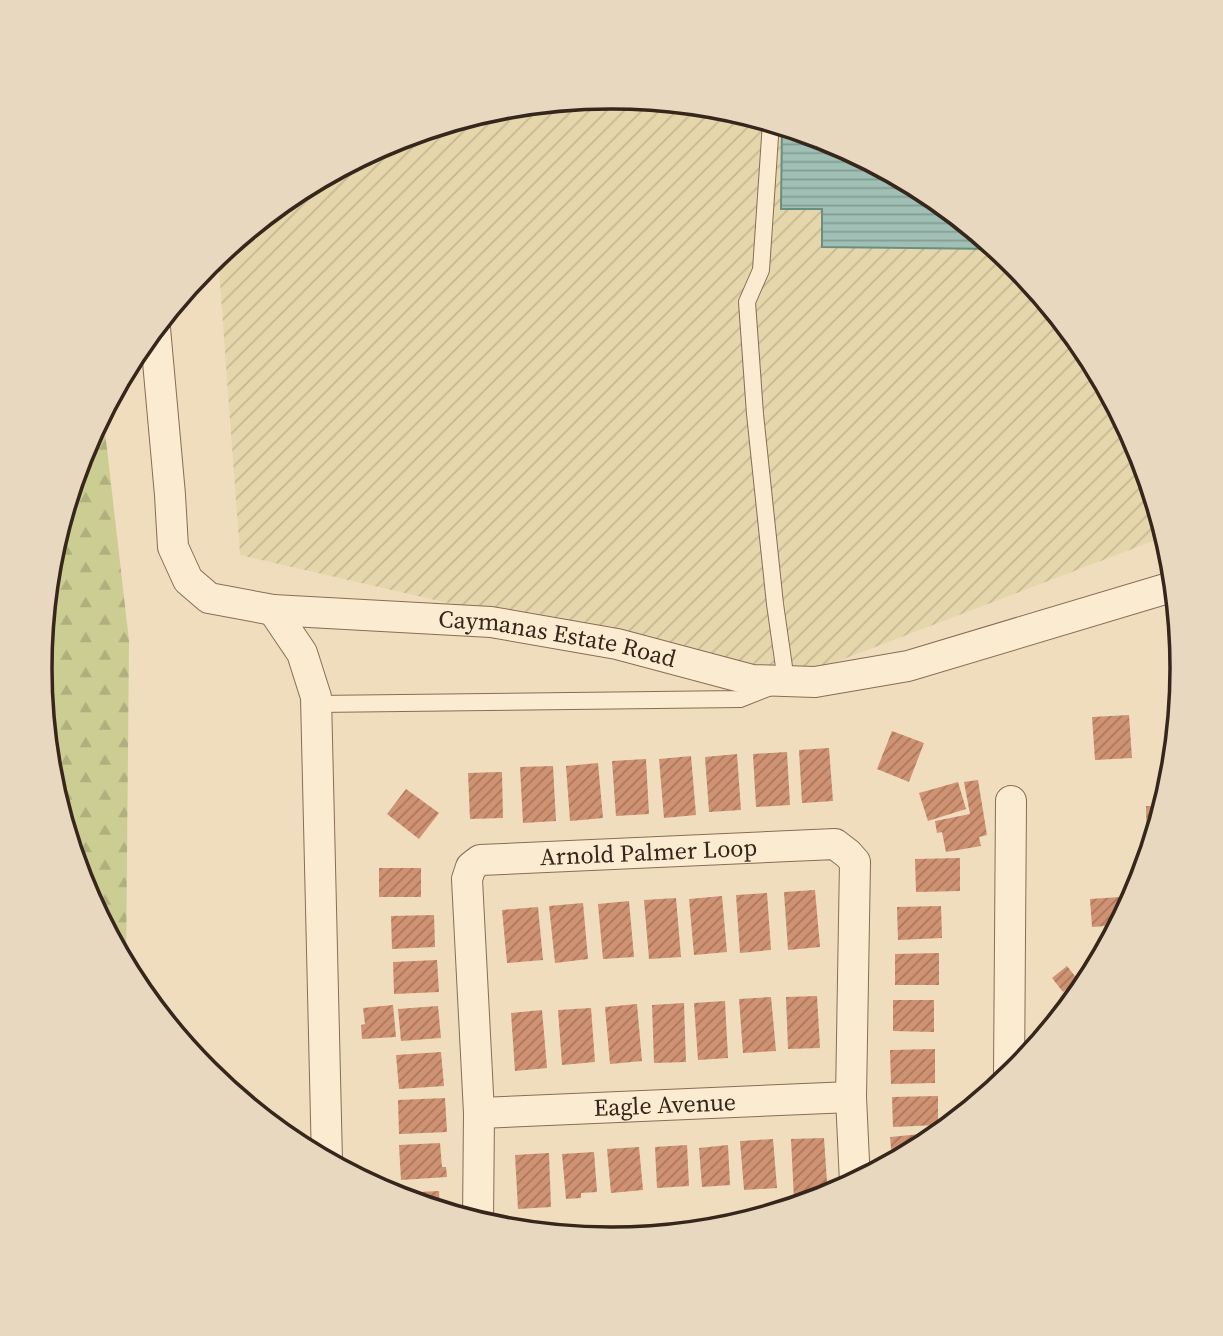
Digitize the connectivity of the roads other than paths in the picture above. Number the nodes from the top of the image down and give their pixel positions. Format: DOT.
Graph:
graph roads {
  1 [pos="770,132"];
  2 [pos="156,344"];
  3 [pos="1165,589"];
  4 [pos="273,610"];
  5 [pos="786,681"];
  6 [pos="316,704"];
  7 [pos="1011,801"];
  8 [pos="1009,1061"];
  9 [pos="851,1097"];
  10 [pos="479,1113"];
  11 [pos="327,1149"];
  12 [pos="854,1171"];
  13 [pos="478,1211"];
  1 -- 5 [label="lane"];
  2 -- 4 [label="street, Caymanas Estate Road"];
  3 -- 5 [label="street, Caymanas Estate Road"];
  4 -- 5 [label="street, Caymanas Estate Road"];
  4 -- 6 [label="street"];
  5 -- 6 [label="lane"];
  6 -- 11 [label="street"];
  7 -- 8 [label="street"];
  9 -- 10 [label="street, Eagle Avenue"];
  9 -- 10 [label="street, Arnold Palmer Loop"];
  9 -- 12 [label="street, Arnold Palmer Loop"];
  10 -- 13 [label="street, Arnold Palmer Loop"];
}
